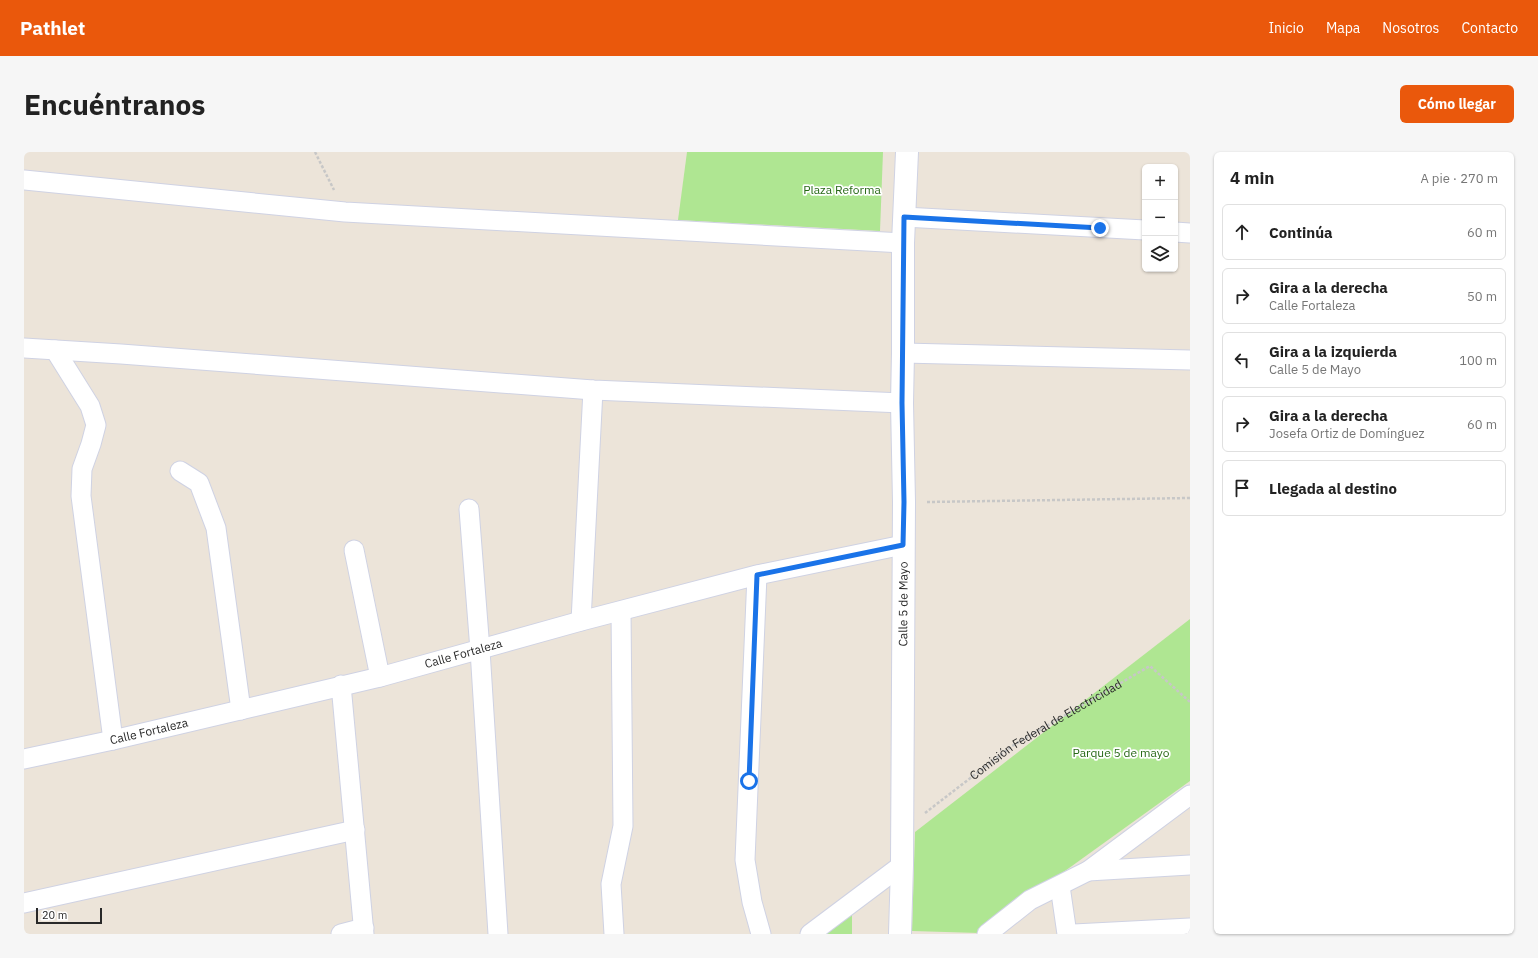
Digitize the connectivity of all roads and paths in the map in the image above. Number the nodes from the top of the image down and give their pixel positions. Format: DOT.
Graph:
graph roads {
  1 [pos="315,152"];
  2 [pos="906,152"];
  3 [pos="24,180"];
  4 [pos="345,212"];
  5 [pos="904,217"];
  6 [pos="1142,230"];
  7 [pos="1178,232"];
  8 [pos="1190,233"];
  9 [pos="903,243"];
  10 [pos="24,348"];
  11 [pos="55,350"];
  12 [pos="903,353"];
  13 [pos="1190,360"];
  14 [pos="593,390"];
  15 [pos="902,403"];
  16 [pos="180,471"];
  17 [pos="1190,498"];
  18 [pos="904,502"];
  19 [pos="469,509"];
  20 [pos="903,545"];
  21 [pos="354,550"];
  22 [pos="757,575"];
  23 [pos="621,611"];
  24 [pos="581,621"];
  25 [pos="480,650"];
  26 [pos="380,676"];
  27 [pos="341,686"];
  28 [pos="1190,702"];
  29 [pos="242,710"];
  30 [pos="113,740"];
  31 [pos="24,759"];
  32 [pos="1190,795"];
  33 [pos="355,830"];
  34 [pos="902,831"];
  35 [pos="902,865"];
  36 [pos="1190,865"];
  37 [pos="1088,871"];
  38 [pos="1060,886"];
  39 [pos="24,902"];
  40 [pos="1190,928"];
  41 [pos="364,931"];
  42 [pos="340,934"];
  43 [pos="498,934"];
  44 [pos="614,934"];
  45 [pos="761,934"];
  46 [pos="810,934"];
  47 [pos="900,934"];
  48 [pos="987,934"];
  49 [pos="1067,934"];
  50 [pos="1074,934"];
  1 -- 4 [label="path"];
  2 -- 5 [label="street, Calle 5 de Mayo"];
  3 -- 4 [label="street"];
  4 -- 9 [label="street"];
  5 -- 6 [label="street"];
  5 -- 9 [label="street, Calle 5 de Mayo"];
  7 -- 8 [label="street"];
  9 -- 12 [label="street, Calle 5 de Mayo"];
  10 -- 11 [label="street"];
  11 -- 14 [label="street"];
  11 -- 30 [label="street"];
  12 -- 13 [label="street"];
  12 -- 15 [label="street, Calle 5 de Mayo"];
  14 -- 15 [label="street"];
  14 -- 24 [label="street"];
  15 -- 18 [label="street, Calle 5 de Mayo"];
  16 -- 29 [label="street"];
  17 -- 18 [label="path"];
  18 -- 20 [label="street, Calle 5 de Mayo"];
  19 -- 25 [label="street"];
  20 -- 22 [label="street, Calle Fortaleza"];
  20 -- 34 [label="street, Calle 5 de Mayo"];
  21 -- 26 [label="street"];
  22 -- 23 [label="street, Calle Fortaleza"];
  22 -- 45 [label="street"];
  23 -- 24 [label="street, Calle Fortaleza"];
  23 -- 44 [label="street"];
  24 -- 25 [label="street, Calle Fortaleza"];
  25 -- 26 [label="street, Calle Fortaleza"];
  25 -- 43 [label="street"];
  26 -- 27 [label="street, Calle Fortaleza"];
  27 -- 29 [label="street, Calle Fortaleza"];
  27 -- 33 [label="street"];
  28 -- 34 [label="path, Comisión Federal de Electricidad"];
  29 -- 30 [label="street, Calle Fortaleza"];
  30 -- 31 [label="street, Calle Fortaleza"];
  32 -- 37 [label="street"];
  33 -- 39 [label="street"];
  33 -- 41 [label="street"];
  34 -- 35 [label="street, Calle 5 de Mayo"];
  35 -- 46 [label="street"];
  35 -- 47 [label="street, Calle 5 de Mayo"];
  36 -- 37 [label="street"];
  37 -- 38 [label="street"];
  38 -- 48 [label="street"];
  38 -- 49 [label="street"];
  40 -- 50 [label="street"];
  41 -- 42 [label="street"];
}
